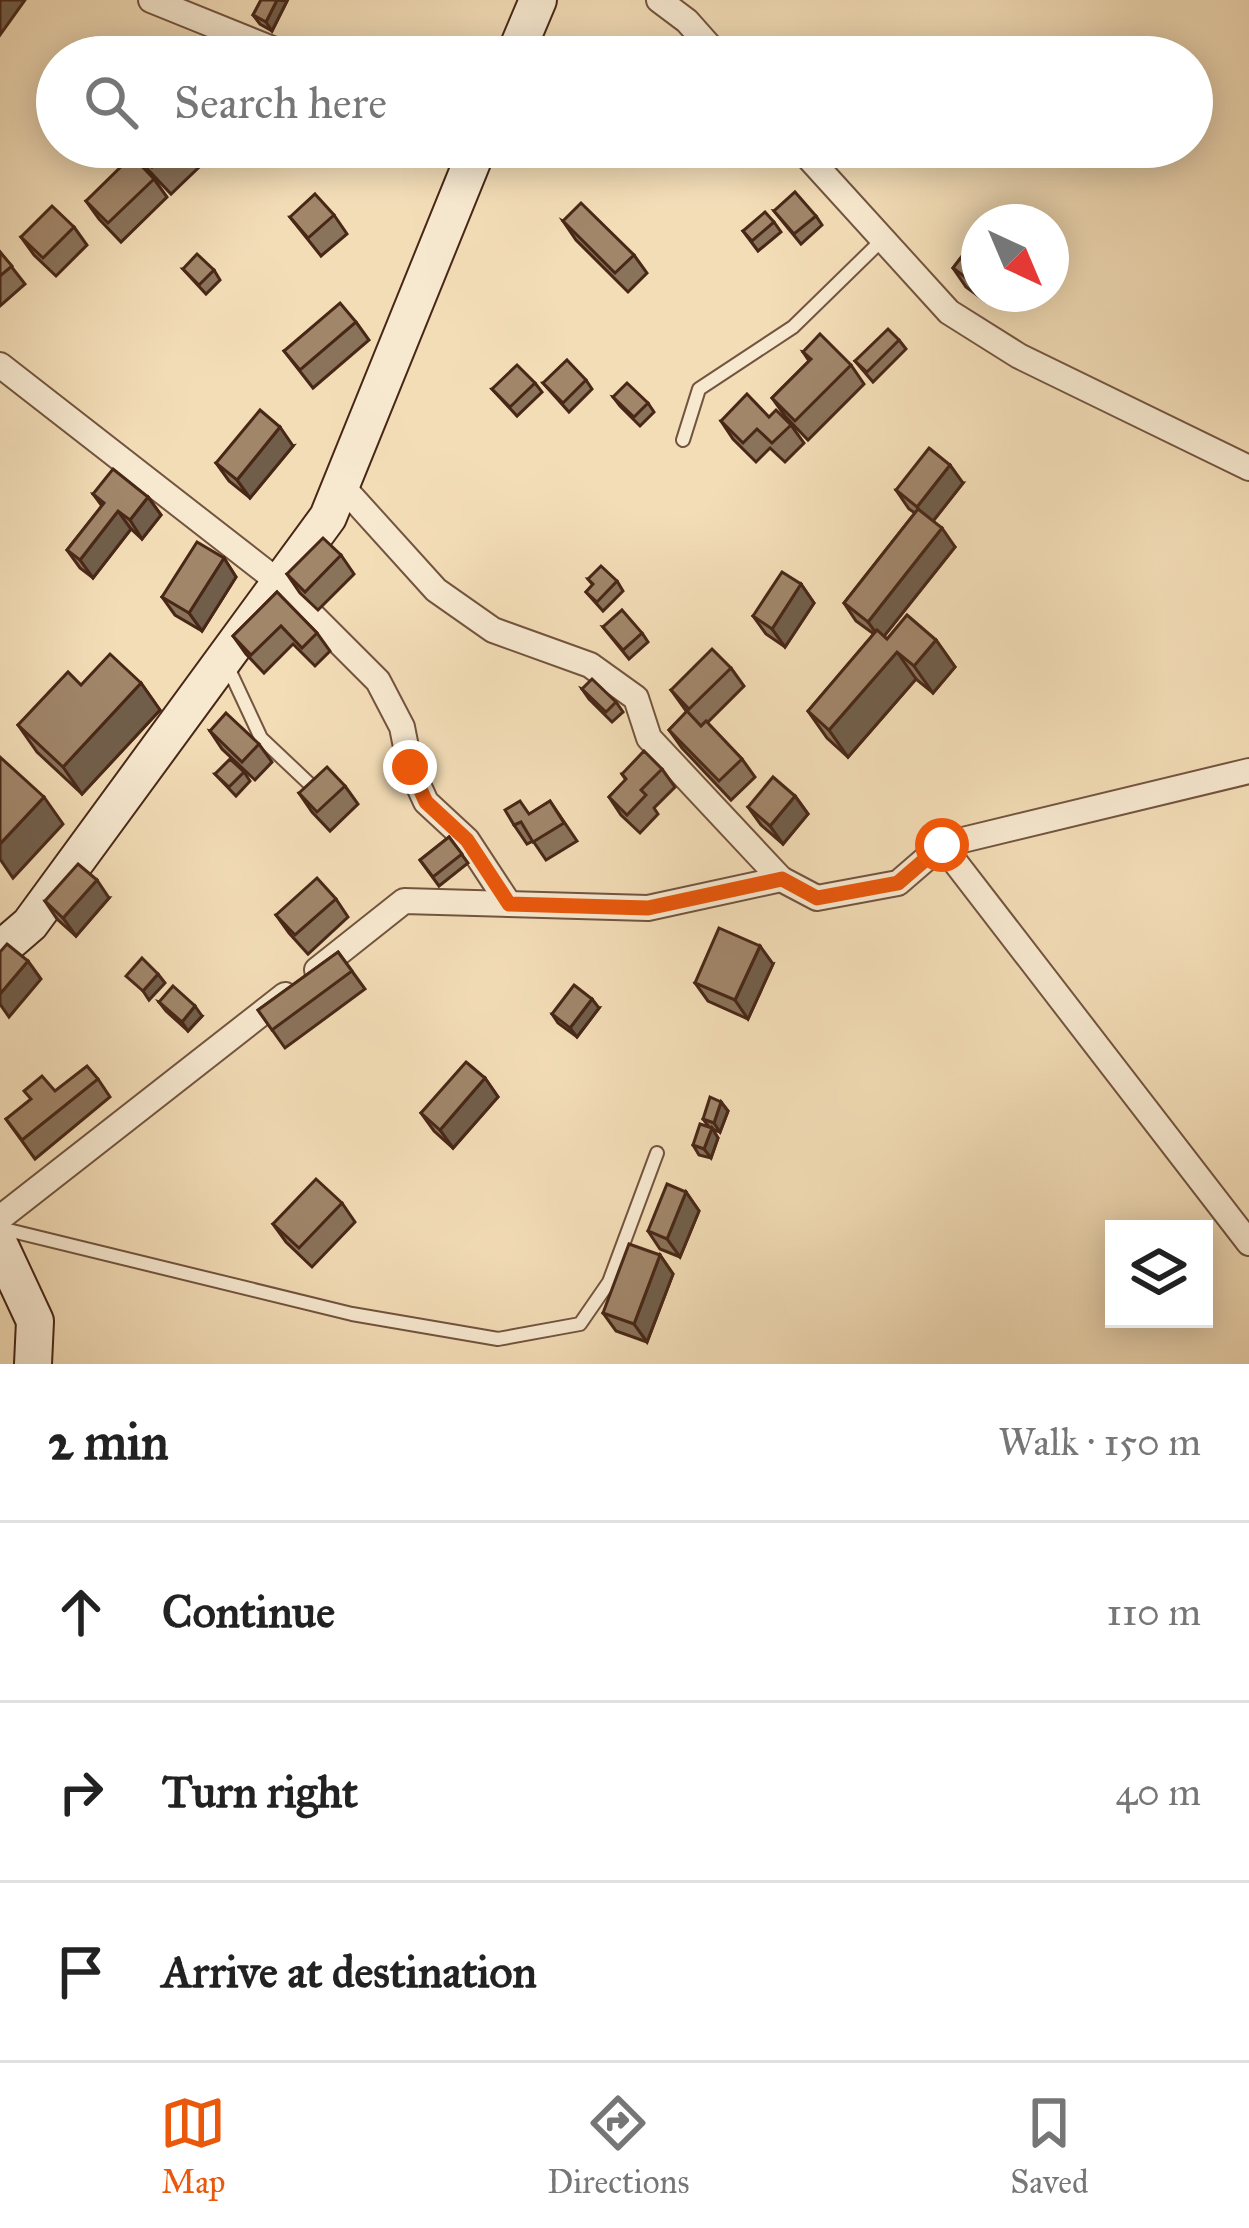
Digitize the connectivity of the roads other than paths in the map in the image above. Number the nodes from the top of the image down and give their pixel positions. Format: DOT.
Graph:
graph roads {
  1 [pos="151,0"];
  2 [pos="538,0"];
  3 [pos="658,0"];
  4 [pos="240,36"];
  5 [pos="523,36"];
  6 [pos="700,36"];
  7 [pos="466,168"];
  8 [pos="818,168"];
  9 [pos="883,239"];
  10 [pos="0,365"];
  11 [pos="682,440"];
  12 [pos="1249,468"];
  13 [pos="341,485"];
  14 [pos="280,583"];
  15 [pos="224,660"];
  16 [pos="1249,771"];
  17 [pos="318,791"];
  18 [pos="942,845"];
  19 [pos="782,879"];
  20 [pos="509,904"];
  21 [pos="0,950"];
  22 [pos="657,1153"];
  23 [pos="0,1218"];
  24 [pos="0,1228"];
  25 [pos="1249,1243"];
  26 [pos="0,1246"];
  27 [pos="33,1364"];
  1 -- 4 [label="street"];
  2 -- 5 [label="street"];
  3 -- 6 [label="street"];
  7 -- 13 [label="street"];
  8 -- 9 [label="street"];
  9 -- 11 [label="lane"];
  9 -- 12 [label="street"];
  10 -- 14 [label="street"];
  13 -- 14 [label="street"];
  13 -- 19 [label="street"];
  14 -- 15 [label="street"];
  14 -- 20 [label="street"];
  15 -- 17 [label="lane"];
  15 -- 21 [label="street"];
  16 -- 18 [label="street"];
  18 -- 19 [label="street"];
  18 -- 25 [label="street"];
  19 -- 20 [label="street"];
  20 -- 23 [label="street"];
  22 -- 24 [label="lane"];
  26 -- 27 [label="street"];
}
